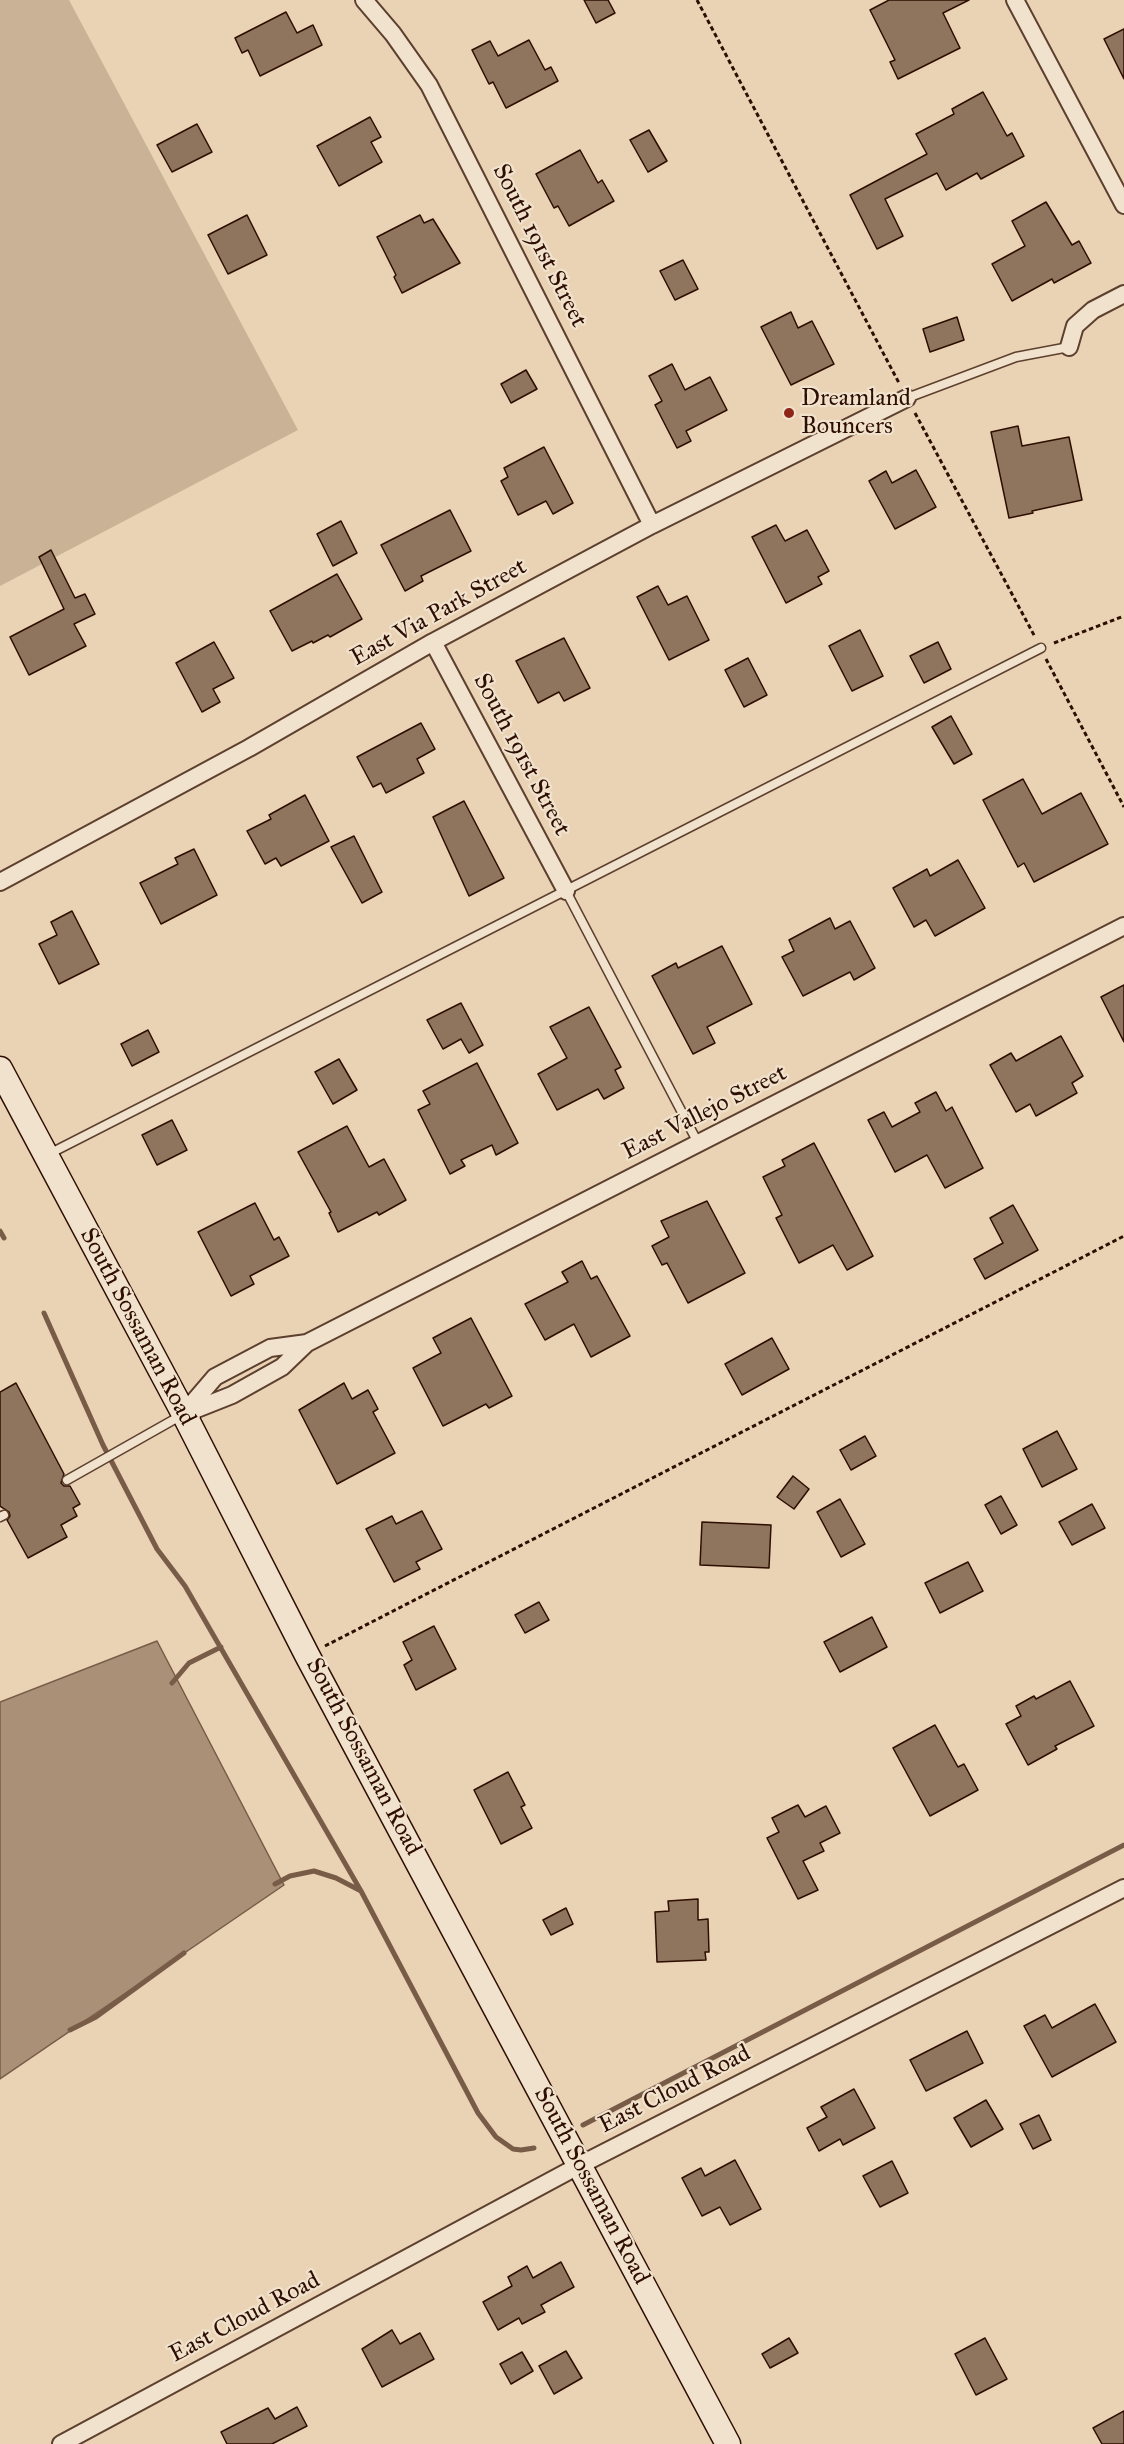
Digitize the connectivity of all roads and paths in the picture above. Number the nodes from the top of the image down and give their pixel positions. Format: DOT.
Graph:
graph roads {
  1 [pos="364,0"];
  2 [pos="1015,0"];
  3 [pos="1124,206"];
  4 [pos="1124,294"];
  5 [pos="1069,347"];
  6 [pos="907,398"];
  7 [pos="652,525"];
  8 [pos="1124,616"];
  9 [pos="433,642"];
  10 [pos="1041,648"];
  11 [pos="0,882"];
  12 [pos="566,891"];
  13 [pos="1124,926"];
  14 [pos="0,1069"];
  15 [pos="698,1143"];
  16 [pos="46,1156"];
  17 [pos="1124,1236"];
  18 [pos="307,1343"];
  19 [pos="184,1414"];
  20 [pos="67,1480"];
  21 [pos="307,1655"];
  22 [pos="1124,1888"];
  23 [pos="580,2165"];
  24 [pos="62,2444"];
  25 [pos="728,2444"];
  1 -- 7 [label="street, South 191st Street"];
  2 -- 3 [label="street"];
  4 -- 5 [label="street"];
  5 -- 6 [label="lane"];
  6 -- 7 [label="street, East Via Park Street"];
  7 -- 9 [label="street, East Via Park Street"];
  8 -- 10 [label="path"];
  9 -- 11 [label="street, East Via Park Street"];
  9 -- 12 [label="street, South 191st Street"];
  10 -- 12 [label="lane"];
  12 -- 15 [label="lane"];
  12 -- 16 [label="lane"];
  13 -- 15 [label="street, East Vallejo Street"];
  14 -- 16 [label="main road, South Sossaman Road"];
  15 -- 18 [label="street, East Vallejo Street"];
  16 -- 19 [label="main road, South Sossaman Road"];
  17 -- 21 [label="path"];
  18 -- 19 [label="street, East Vallejo Street"];
  18 -- 19 [label="street, East Vallejo Street"];
  19 -- 20 [label="lane"];
  19 -- 21 [label="main road, South Sossaman Road"];
  21 -- 23 [label="main road, South Sossaman Road"];
  22 -- 23 [label="street, East Cloud Road"];
  23 -- 24 [label="street, East Cloud Road"];
  23 -- 25 [label="main road, South Sossaman Road"];
}
